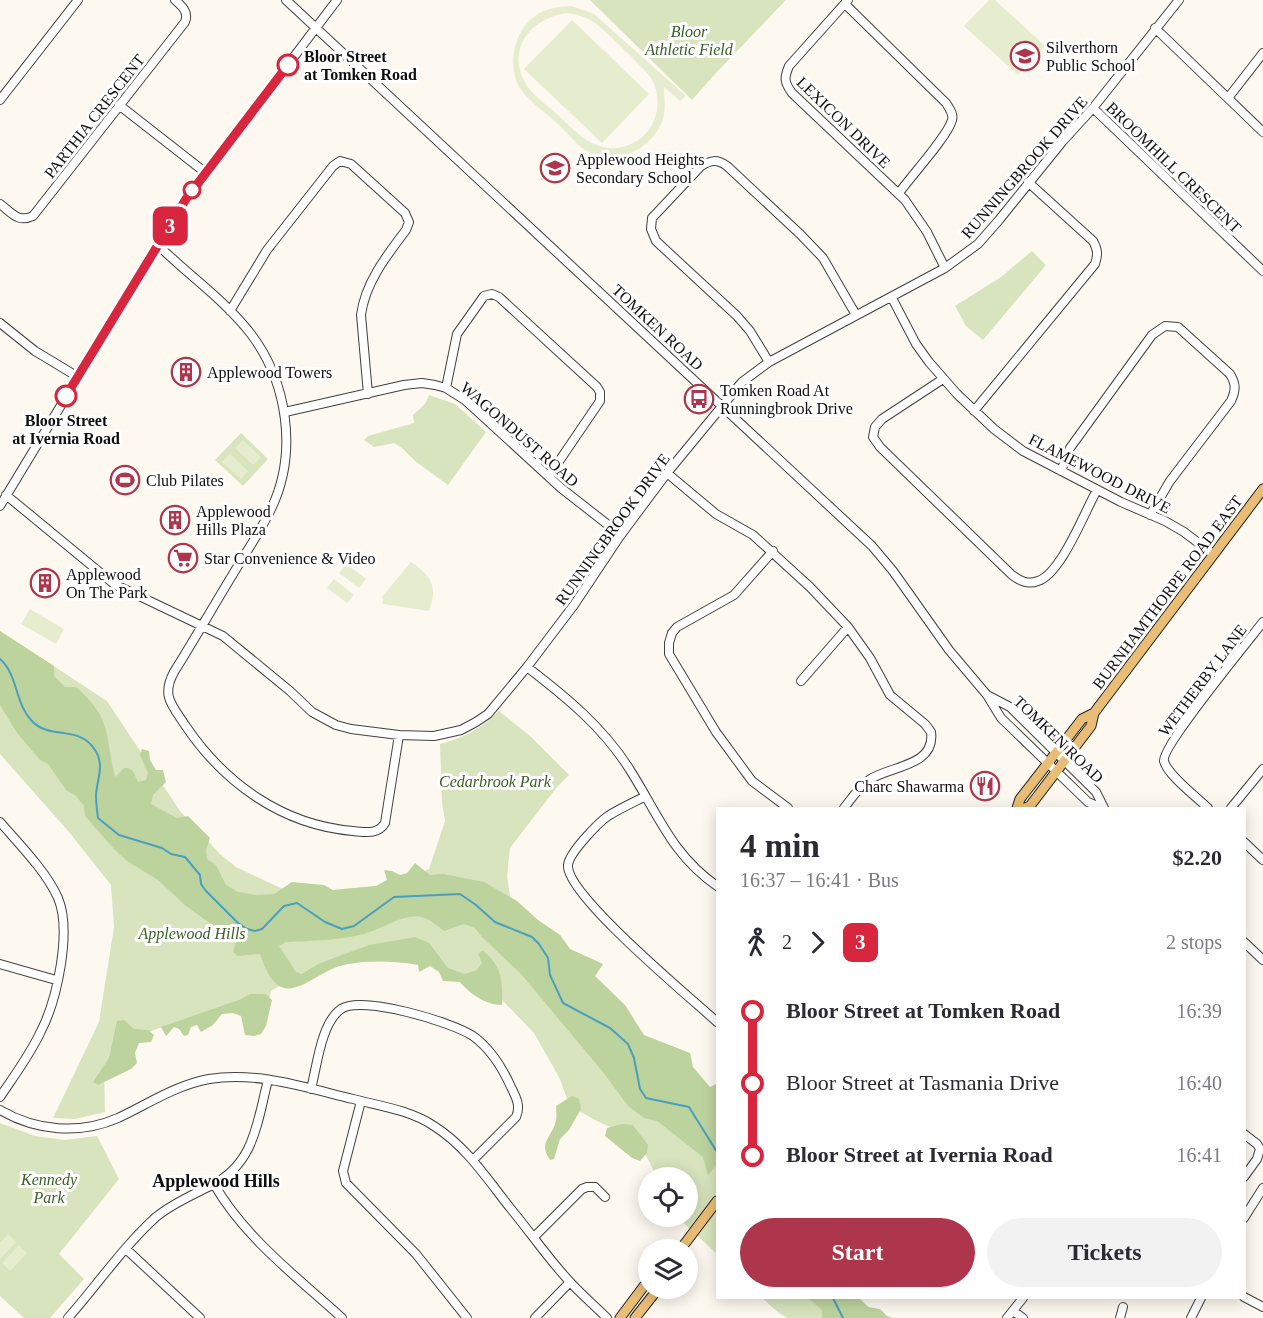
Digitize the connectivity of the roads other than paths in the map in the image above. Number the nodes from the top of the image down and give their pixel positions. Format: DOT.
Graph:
graph roads {
  1 [pos="78,0"];
  2 [pos="175,0"];
  3 [pos="286,0"];
  4 [pos="338,0"];
  5 [pos="1179,0"];
  6 [pos="847,2"];
  7 [pos="316,27"];
  8 [pos="1155,28"];
  9 [pos="1263,53"];
  10 [pos="1228,98"];
  11 [pos="0,100"];
  12 [pos="119,105"];
  13 [pos="1093,108"];
  14 [pos="1263,132"];
  15 [pos="206,173"];
  16 [pos="1028,182"];
  17 [pos="899,194"];
  18 [pos="0,204"];
  19 [pos="158,245"];
  20 [pos="945,268"];
  21 [pos="1263,271"];
  22 [pos="892,298"];
  23 [pos="230,311"];
  24 [pos="856,315"];
  25 [pos="0,323"];
  26 [pos="769,362"];
  27 [pos="78,377"];
  28 [pos="943,379"];
  29 [pos="446,388"];
  30 [pos="368,394"];
  31 [pos="722,406"];
  32 [pos="974,411"];
  33 [pos="285,412"];
  34 [pos="1061,471"];
  35 [pos="667,472"];
  36 [pos="549,476"];
  37 [pos="1263,489"];
  38 [pos="1096,490"];
  39 [pos="6,495"];
  40 [pos="0,506"];
  41 [pos="1150,515"];
  42 [pos="621,535"];
  43 [pos="772,551"];
  44 [pos="1213,554"];
  45 [pos="1263,622"];
  46 [pos="202,626"];
  47 [pos="848,627"];
  48 [pos="527,668"];
  49 [pos="801,681"];
  50 [pos="987,695"];
  51 [pos="1094,713"];
  52 [pos="399,735"];
  53 [pos="1055,752"];
  54 [pos="1064,760"];
  55 [pos="1047,763"];
  56 [pos="1263,769"];
  57 [pos="1056,771"];
  58 [pos="644,797"];
  59 [pos="788,807"];
  60 [pos="845,807"];
  61 [pos="1017,807"];
  62 [pos="1028,807"];
  63 [pos="1100,807"];
  64 [pos="1103,807"];
  65 [pos="1207,807"];
  66 [pos="1232,807"];
  67 [pos="0,822"];
  68 [pos="1246,844"];
  69 [pos="1263,860"];
  70 [pos="716,885"];
  71 [pos="1246,944"];
  72 [pos="1263,960"];
  73 [pos="0,964"];
  74 [pos="56,980"];
  75 [pos="716,1021"];
  76 [pos="268,1080"];
  77 [pos="311,1089"];
  78 [pos="0,1097"];
  79 [pos="361,1101"];
  80 [pos="0,1110"];
  81 [pos="1246,1136"];
  82 [pos="473,1160"];
  83 [pos="1246,1174"];
  84 [pos="214,1184"];
  85 [pos="1263,1188"];
  86 [pos="605,1197"];
  87 [pos="716,1202"];
  88 [pos="1246,1215"];
  89 [pos="534,1237"];
  90 [pos="688,1239"];
  91 [pos="126,1249"];
  92 [pos="570,1282"];
  93 [pos="638,1294"];
  94 [pos="1246,1298"];
  95 [pos="649,1299"];
  96 [pos="1022,1299"];
  97 [pos="1200,1299"];
  98 [pos="1123,1307"];
  99 [pos="1263,1307"];
  100 [pos="1013,1311"];
  101 [pos="68,1318"];
  102 [pos="200,1318"];
  103 [pos="342,1318"];
  104 [pos="467,1318"];
  105 [pos="535,1318"];
  106 [pos="607,1318"];
  107 [pos="620,1318"];
  108 [pos="635,1318"];
  109 [pos="1007,1318"];
  110 [pos="1023,1318"];
  111 [pos="1120,1318"];
  112 [pos="1191,1318"];
  1 -- 11 [label="street"];
  2 -- 12 [label="street, PARTHIA CRESCENT"];
  3 -- 7 [label="street, TOMKEN ROAD"];
  4 -- 7 [label="street"];
  5 -- 8 [label="street, RUNNINGBROOK DRIVE"];
  6 -- 17 [label="street"];
  6 -- 17 [label="street, LEXICON DRIVE"];
  7 -- 15 [label="street"];
  7 -- 31 [label="street, TOMKEN ROAD"];
  8 -- 10 [label="street"];
  8 -- 13 [label="street, RUNNINGBROOK DRIVE"];
  9 -- 10 [label="street"];
  10 -- 14 [label="street"];
  12 -- 15 [label="street"];
  12 -- 18 [label="street, PARTHIA CRESCENT"];
  13 -- 16 [label="street, RUNNINGBROOK DRIVE"];
  13 -- 21 [label="street, BROOMHILL CRESCENT"];
  15 -- 19 [label="street"];
  16 -- 20 [label="street, RUNNINGBROOK DRIVE"];
  16 -- 32 [label="street"];
  17 -- 20 [label="street, LEXICON DRIVE"];
  19 -- 23 [label="street"];
  19 -- 27 [label="street"];
  20 -- 22 [label="street, RUNNINGBROOK DRIVE"];
  22 -- 24 [label="street, RUNNINGBROOK DRIVE"];
  22 -- 28 [label="street, FLAMEWOOD DRIVE"];
  23 -- 30 [label="street"];
  23 -- 33 [label="street"];
  24 -- 26 [label="street, RUNNINGBROOK DRIVE"];
  24 -- 26 [label="street"];
  25 -- 27 [label="street"];
  26 -- 31 [label="street, RUNNINGBROOK DRIVE"];
  27 -- 39 [label="street"];
  28 -- 32 [label="street, FLAMEWOOD DRIVE"];
  28 -- 38 [label="street"];
  29 -- 30 [label="street, WAGONDUST ROAD"];
  29 -- 36 [label="street, WAGONDUST ROAD"];
  29 -- 36 [label="street"];
  30 -- 33 [label="street, WAGONDUST ROAD"];
  31 -- 35 [label="street, RUNNINGBROOK DRIVE"];
  31 -- 50 [label="street, TOMKEN ROAD"];
  32 -- 34 [label="street, FLAMEWOOD DRIVE"];
  33 -- 46 [label="street"];
  34 -- 38 [label="street, FLAMEWOOD DRIVE"];
  34 -- 41 [label="street"];
  35 -- 42 [label="street, RUNNINGBROOK DRIVE"];
  35 -- 43 [label="street"];
  36 -- 42 [label="street, WAGONDUST ROAD"];
  37 -- 44 [label="main road, BURNHAMTHORPE ROAD EAST"];
  38 -- 41 [label="street, FLAMEWOOD DRIVE"];
  39 -- 40 [label="street"];
  39 -- 46 [label="street, RUNNINGBROOK DRIVE"];
  41 -- 44 [label="street, FLAMEWOOD DRIVE"];
  42 -- 48 [label="street, RUNNINGBROOK DRIVE"];
  43 -- 47 [label="street"];
  43 -- 59 [label="street"];
  44 -- 51 [label="main road, BURNHAMTHORPE ROAD EAST"];
  45 -- 65 [label="street, WETHERBY LANE"];
  46 -- 52 [label="street, RUNNINGBROOK DRIVE"];
  46 -- 52 [label="street"];
  47 -- 49 [label="street"];
  47 -- 60 [label="street"];
  48 -- 52 [label="street, RUNNINGBROOK DRIVE"];
  48 -- 58 [label="street"];
  50 -- 53 [label="street, TOMKEN ROAD"];
  50 -- 55 [label="street, TOMKEN ROAD"];
  51 -- 53 [label="main road, BURNHAMTHORPE ROAD EAST"];
  51 -- 54 [label="main road, BURNHAMTHORPE ROAD EAST"];
  53 -- 54 [label="street, TOMKEN ROAD"];
  53 -- 55 [label="main road, BURNHAMTHORPE ROAD EAST"];
  54 -- 57 [label="main road, BURNHAMTHORPE ROAD EAST"];
  54 -- 64 [label="street, TOMKEN ROAD"];
  55 -- 57 [label="street, TOMKEN ROAD"];
  55 -- 61 [label="main road, BURNHAMTHORPE ROAD EAST"];
  56 -- 66 [label="street"];
  57 -- 62 [label="main road, BURNHAMTHORPE ROAD EAST"];
  57 -- 63 [label="street, TOMKEN ROAD"];
  58 -- 70 [label="street"];
  58 -- 75 [label="street"];
  67 -- 74 [label="street"];
  68 -- 69 [label="street"];
  71 -- 72 [label="street"];
  73 -- 74 [label="street"];
  74 -- 78 [label="street"];
  76 -- 77 [label="street"];
  76 -- 80 [label="street"];
  76 -- 84 [label="street"];
  77 -- 79 [label="street"];
  77 -- 82 [label="street"];
  79 -- 82 [label="street"];
  79 -- 104 [label="street"];
  81 -- 83 [label="street"];
  82 -- 89 [label="street"];
  84 -- 91 [label="street"];
  84 -- 103 [label="street"];
  85 -- 88 [label="street"];
  86 -- 89 [label="street"];
  87 -- 90 [label="main road"];
  89 -- 92 [label="street"];
  91 -- 101 [label="street"];
  91 -- 102 [label="street"];
  92 -- 105 [label="street"];
  92 -- 106 [label="street"];
  93 -- 107 [label="main road"];
  94 -- 99 [label="street"];
  95 -- 108 [label="main road"];
  96 -- 100 [label="street"];
  97 -- 112 [label="street"];
  98 -- 111 [label="street"];
  100 -- 109 [label="street"];
  100 -- 110 [label="street"];
}
